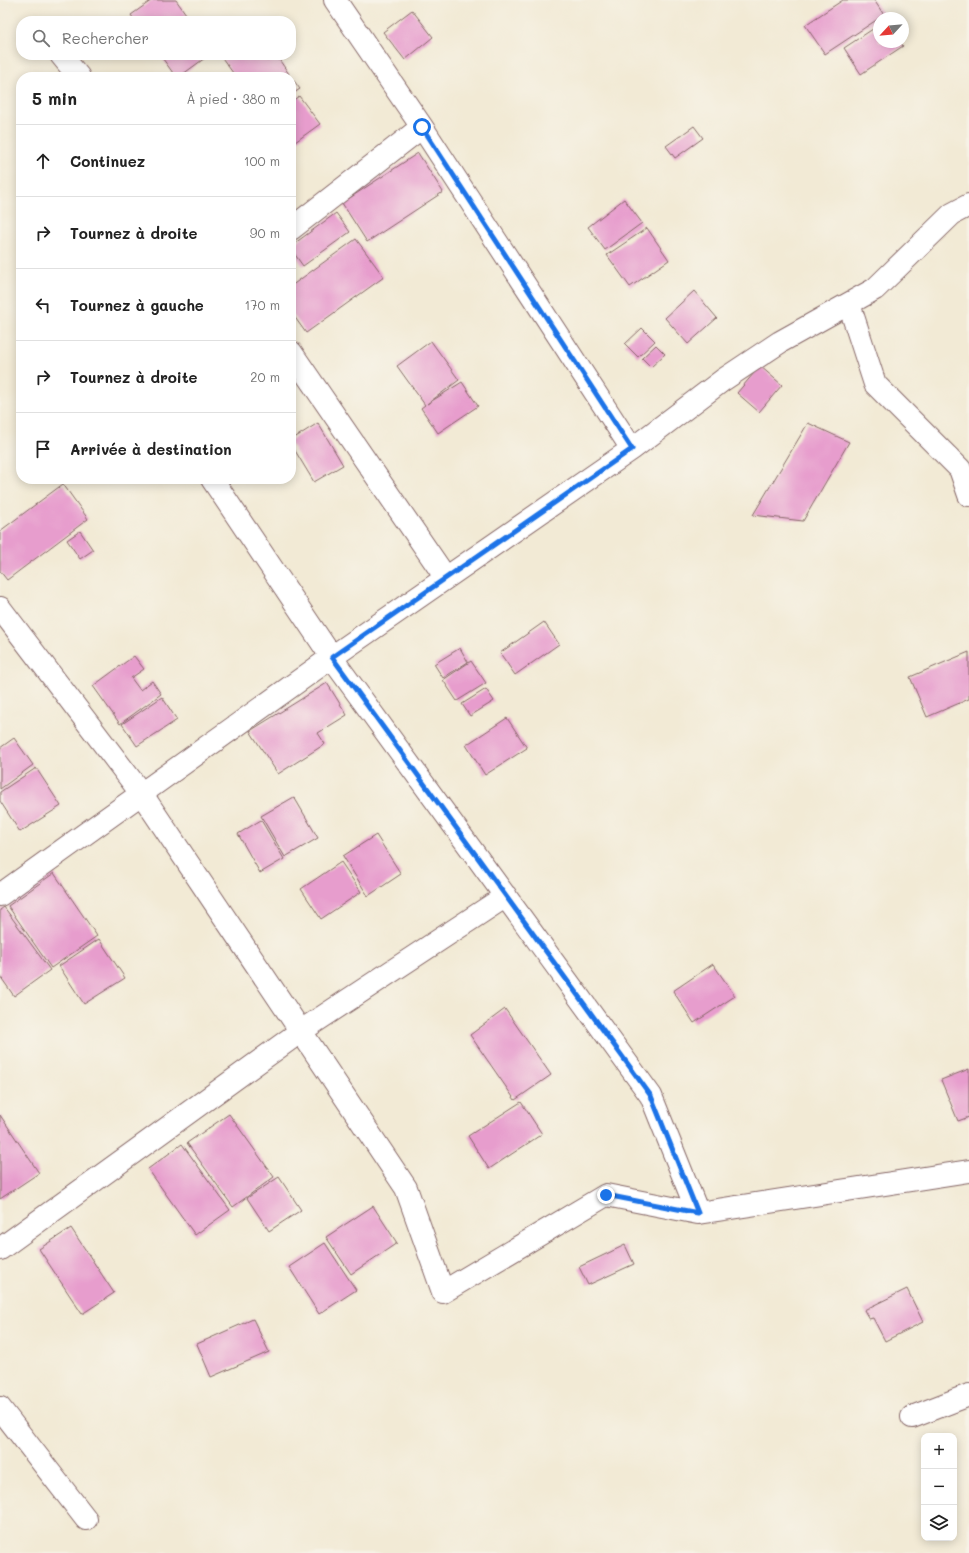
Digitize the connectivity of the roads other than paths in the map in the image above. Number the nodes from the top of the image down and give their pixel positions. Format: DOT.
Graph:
graph roads {
  1 [pos="335,0"];
  2 [pos="65,60"];
  3 [pos="75,72"];
  4 [pos="422,127"];
  5 [pos="969,205"];
  6 [pos="296,225"];
  7 [pos="849,304"];
  8 [pos="296,359"];
  9 [pos="632,449"];
  10 [pos="215,484"];
  11 [pos="969,495"];
  12 [pos="446,578"];
  13 [pos="0,608"];
  14 [pos="332,657"];
  15 [pos="141,793"];
  16 [pos="0,895"];
  17 [pos="506,896"];
  18 [pos="301,1031"];
  19 [pos="969,1171"];
  20 [pos="698,1213"];
  21 [pos="0,1249"];
  22 [pos="969,1395"];
  23 [pos="0,1408"];
  24 [pos="912,1417"];
  25 [pos="86,1519"];
  1 -- 4 [label="street"];
  2 -- 3 [label="street"];
  4 -- 6 [label="street"];
  4 -- 9 [label="street"];
  5 -- 7 [label="street"];
  7 -- 9 [label="street"];
  7 -- 11 [label="street"];
  8 -- 12 [label="street"];
  9 -- 12 [label="street"];
  10 -- 14 [label="street"];
  12 -- 14 [label="street"];
  13 -- 15 [label="street"];
  14 -- 15 [label="street"];
  14 -- 17 [label="street"];
  15 -- 16 [label="street"];
  15 -- 18 [label="street"];
  17 -- 18 [label="street"];
  17 -- 20 [label="street"];
  18 -- 20 [label="street"];
  18 -- 21 [label="street"];
  19 -- 20 [label="street"];
  22 -- 24 [label="street"];
  23 -- 25 [label="street"];
}
